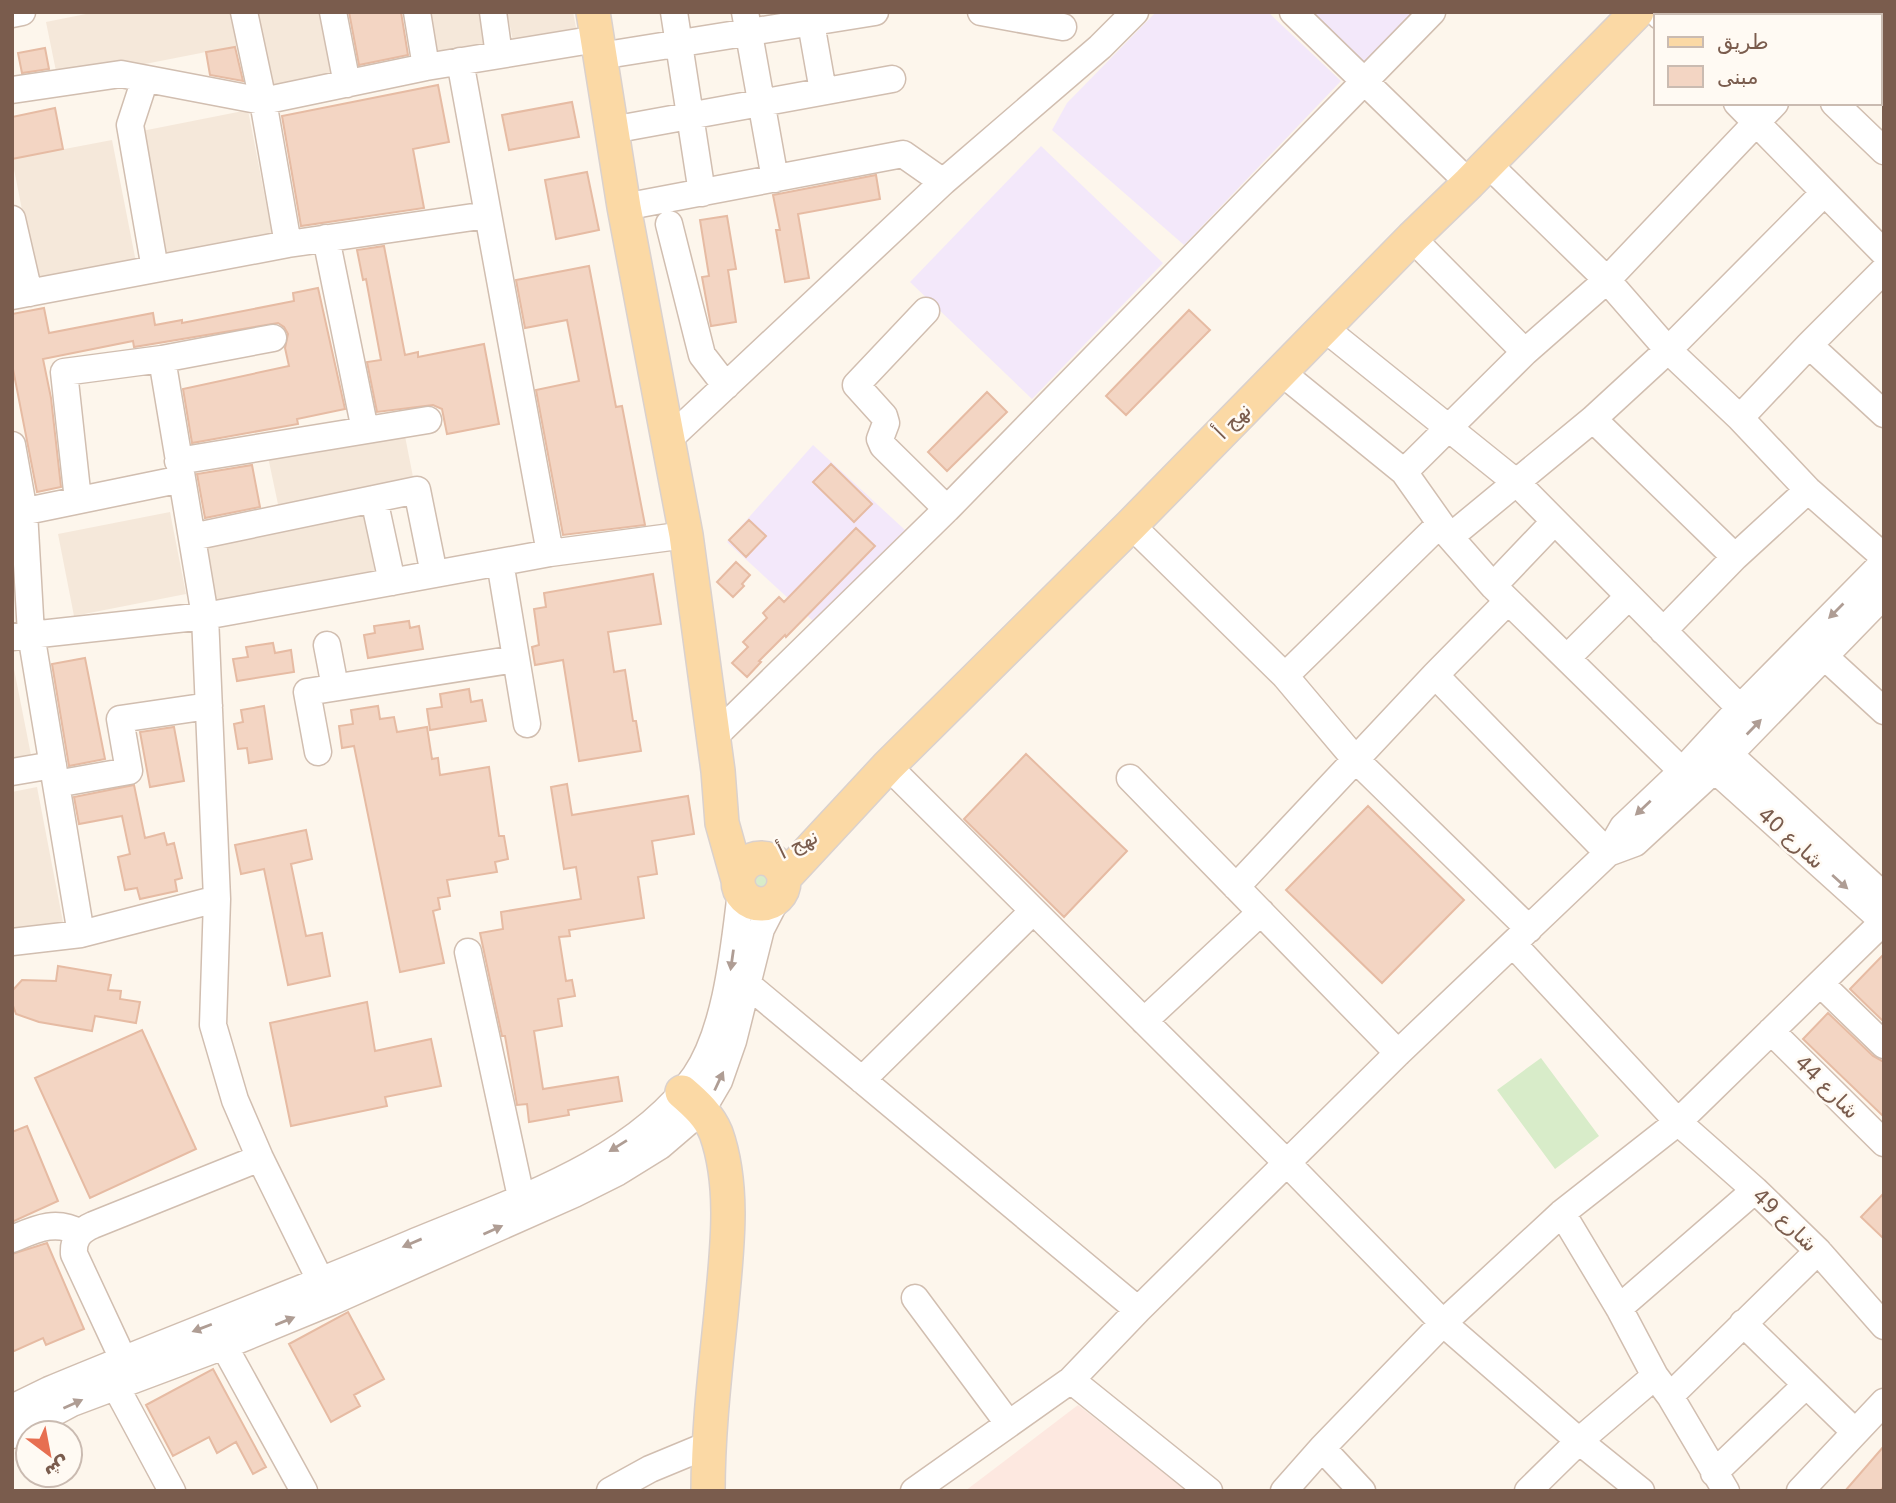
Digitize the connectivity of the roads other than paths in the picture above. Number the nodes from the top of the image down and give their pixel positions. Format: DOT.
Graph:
graph roads {
  1 [pos="22,12"];
  2 [pos="244,12"];
  3 [pos="333,12"];
  4 [pos="417,12"];
  5 [pos="493,12"];
  6 [pos="674,12"];
  7 [pos="875,12"];
  8 [pos="1135,12"];
  9 [pos="1293,12"];
  10 [pos="1432,12"];
  11 [pos="1637,12"];
  12 [pos="990,13"];
  13 [pos="12,14"];
  14 [pos="1064,20"];
  15 [pos="747,22"];
  16 [pos="811,23"];
  17 [pos="597,36"];
  18 [pos="679,44"];
  19 [pos="1100,47"];
  20 [pos="499,55"];
  21 [pos="460,61"];
  22 [pos="426,67"];
  23 [pos="145,79"];
  24 [pos="892,79"];
  25 [pos="1363,80"];
  26 [pos="348,84"];
  27 [pos="12,90"];
  28 [pos="823,92"];
  29 [pos="263,101"];
  30 [pos="761,103"];
  31 [pos="1739,105"];
  32 [pos="1773,105"];
  33 [pos="1836,105"];
  34 [pos="690,116"];
  35 [pos="1756,124"];
  36 [pos="612,130"];
  37 [pos="1884,150"];
  38 [pos="1478,173"];
  39 [pos="775,179"];
  40 [pos="943,182"];
  41 [pos="702,192"];
  42 [pos="1824,193"];
  43 [pos="624,208"];
  44 [pos="487,215"];
  45 [pos="12,219"];
  46 [pos="669,224"];
  47 [pos="1412,237"];
  48 [pos="326,238"];
  49 [pos="288,244"];
  50 [pos="1884,253"];
  51 [pos="155,269"];
  52 [pos="1884,270"];
  53 [pos="1606,280"];
  54 [pos="21,295"];
  55 [pos="926,311"];
  56 [pos="1324,327"];
  57 [pos="273,338"];
  58 [pos="1809,345"];
  59 [pos="1668,350"];
  60 [pos="1525,352"];
  61 [pos="162,359"];
  62 [pos="1281,372"];
  63 [pos="726,386"];
  64 [pos="1884,414"];
  65 [pos="1740,418"];
  66 [pos="1593,419"];
  67 [pos="428,420"];
  68 [pos="1448,428"];
  69 [pos="365,430"];
  70 [pos="668,440"];
  71 [pos="12,445"];
  72 [pos="180,470"];
  73 [pos="1404,472"];
  74 [pos="1517,483"];
  75 [pos="1808,490"];
  76 [pos="374,499"];
  77 [pos="78,500"];
  78 [pos="947,509"];
  79 [pos="18,513"];
  80 [pos="1554,522"];
  81 [pos="1131,525"];
  82 [pos="1445,530"];
  83 [pos="686,536"];
  84 [pos="192,537"];
  85 [pos="550,553"];
  86 [pos="1735,557"];
  87 [pos="1884,557"];
  88 [pos="500,562"];
  89 [pos="1884,562"];
  90 [pos="434,574"];
  91 [pos="392,582"];
  92 [pos="1501,593"];
  93 [pos="1884,595"];
  94 [pos="1628,597"];
  95 [pos="205,616"];
  96 [pos="1663,631"];
  97 [pos="22,636"];
  98 [pos="327,645"];
  99 [pos="1824,656"];
  100 [pos="516,659"];
  101 [pos="1567,659"];
  102 [pos="1435,674"];
  103 [pos="1285,676"];
  104 [pos="335,687"];
  105 [pos="209,706"];
  106 [pos="1740,708"];
  107 [pos="1884,711"];
  108 [pos="527,724"];
  109 [pos="713,738"];
  110 [pos="318,752"];
  111 [pos="1707,758"];
  112 [pos="1355,759"];
  113 [pos="888,766"];
  114 [pos="718,771"];
  115 [pos="12,772"];
  116 [pos="54,774"];
  117 [pos="1130,778"];
  118 [pos="815,836"];
  119 [pos="1608,853"];
  120 [pos="759,872"];
  121 [pos="1236,887"];
  122 [pos="1884,896"];
  123 [pos="217,899"];
  124 [pos="1033,911"];
  125 [pos="1261,912"];
  126 [pos="1884,921"];
  127 [pos="81,934"];
  128 [pos="1521,937"];
  129 [pos="12,942"];
  130 [pos="468,952"];
  131 [pos="747,984"];
  132 [pos="1821,984"];
  133 [pos="1144,1021"];
  134 [pos="1771,1031"];
  135 [pos="1884,1045"];
  136 [pos="1398,1054"];
  137 [pos="862,1080"];
  138 [pos="692,1101"];
  139 [pos="1678,1122"];
  140 [pos="1884,1143"];
  141 [pos="260,1158"];
  142 [pos="1287,1163"];
  143 [pos="1755,1190"];
  144 [pos="521,1197"];
  145 [pos="1562,1213"];
  146 [pos="80,1233"];
  147 [pos="12,1239"];
  148 [pos="1818,1251"];
  149 [pos="326,1292"];
  150 [pos="915,1298"];
  151 [pos="1619,1308"];
  152 [pos="1138,1310"];
  153 [pos="1443,1323"];
  154 [pos="1743,1323"];
  155 [pos="1884,1326"];
  156 [pos="224,1346"];
  157 [pos="123,1359"];
  158 [pos="1071,1380"];
  159 [pos="1806,1385"];
  160 [pos="1663,1386"];
  161 [pos="116,1387"];
  162 [pos="1884,1402"];
  163 [pos="12,1408"];
  164 [pos="1008,1423"];
  165 [pos="1855,1432"];
  166 [pos="12,1435"];
  167 [pos="1579,1441"];
  168 [pos="708,1445"];
  169 [pos="1322,1448"];
  170 [pos="1720,1482"];
  171 [pos="172,1491"];
  172 [pos="303,1491"];
  173 [pos="610,1491"];
  174 [pos="708,1491"];
  175 [pos="914,1491"];
  176 [pos="1209,1491"];
  177 [pos="1284,1491"];
  178 [pos="1362,1491"];
  179 [pos="1528,1491"];
  180 [pos="1641,1491"];
  181 [pos="1800,1491"];
  1 -- 13 [label="street"];
  2 -- 29 [label="street"];
  3 -- 26 [label="street"];
  4 -- 22 [label="street"];
  5 -- 20 [label="street"];
  6 -- 18 [label="street"];
  7 -- 16 [label="street"];
  8 -- 19 [label="street"];
  9 -- 25 [label="street"];
  10 -- 25 [label="street"];
  11 -- 38 [label="main road, نهج أ"];
  12 -- 14 [label="street"];
  14 -- 19 [label="street"];
  15 -- 16 [label="street"];
  15 -- 18 [label="street"];
  15 -- 30 [label="street"];
  16 -- 28 [label="street"];
  17 -- 18 [label="street"];
  17 -- 20 [label="street"];
  17 -- 36 [label="main road"];
  18 -- 34 [label="street"];
  19 -- 40 [label="street"];
  20 -- 21 [label="street"];
  21 -- 22 [label="street"];
  21 -- 44 [label="street"];
  22 -- 26 [label="street"];
  23 -- 27 [label="street"];
  23 -- 29 [label="street"];
  23 -- 51 [label="street"];
  24 -- 28 [label="street"];
  25 -- 38 [label="street"];
  25 -- 78 [label="street"];
  26 -- 29 [label="street"];
  28 -- 30 [label="street"];
  29 -- 49 [label="street"];
  30 -- 34 [label="street"];
  30 -- 39 [label="street"];
  31 -- 35 [label="street"];
  32 -- 35 [label="street"];
  33 -- 37 [label="street"];
  34 -- 36 [label="street"];
  34 -- 41 [label="street"];
  35 -- 42 [label="street"];
  35 -- 53 [label="street"];
  36 -- 43 [label="main road"];
  38 -- 47 [label="main road, نهج أ"];
  38 -- 53 [label="street"];
  39 -- 40 [label="street"];
  39 -- 41 [label="street"];
  40 -- 63 [label="street"];
  41 -- 43 [label="street"];
  42 -- 50 [label="street"];
  42 -- 59 [label="street"];
  43 -- 70 [label="main road"];
  44 -- 48 [label="street"];
  44 -- 85 [label="street"];
  45 -- 54 [label="street"];
  46 -- 63 [label="street"];
  47 -- 56 [label="main road, نهج أ"];
  47 -- 60 [label="street"];
  48 -- 49 [label="street"];
  48 -- 69 [label="street"];
  49 -- 51 [label="street"];
  51 -- 54 [label="street"];
  52 -- 58 [label="street"];
  53 -- 59 [label="street"];
  53 -- 60 [label="street"];
  55 -- 78 [label="street"];
  56 -- 62 [label="main road, نهج أ"];
  56 -- 68 [label="street"];
  57 -- 61 [label="street"];
  58 -- 64 [label="street"];
  58 -- 65 [label="street"];
  59 -- 65 [label="street"];
  59 -- 66 [label="street"];
  60 -- 68 [label="street"];
  61 -- 72 [label="street"];
  61 -- 77 [label="street"];
  62 -- 73 [label="street"];
  62 -- 81 [label="main road, نهج أ"];
  63 -- 70 [label="street"];
  65 -- 75 [label="street"];
  66 -- 74 [label="street"];
  66 -- 86 [label="street"];
  67 -- 69 [label="street"];
  68 -- 73 [label="street"];
  68 -- 74 [label="street"];
  69 -- 72 [label="street"];
  70 -- 83 [label="main road"];
  71 -- 79 [label="street"];
  72 -- 77 [label="street"];
  72 -- 84 [label="street"];
  73 -- 82 [label="street"];
  74 -- 80 [label="street"];
  74 -- 82 [label="street"];
  75 -- 86 [label="street"];
  75 -- 87 [label="street"];
  76 -- 84 [label="street"];
  76 -- 90 [label="street"];
  76 -- 91 [label="street"];
  77 -- 79 [label="street"];
  78 -- 109 [label="street"];
  79 -- 97 [label="street"];
  80 -- 92 [label="street"];
  80 -- 94 [label="street"];
  81 -- 103 [label="street, شارع 49"];
  81 -- 113 [label="main road, نهج أ"];
  82 -- 92 [label="street"];
  82 -- 103 [label="street"];
  83 -- 85 [label="street"];
  83 -- 109 [label="main road"];
  84 -- 95 [label="street"];
  85 -- 88 [label="street"];
  86 -- 96 [label="street"];
  88 -- 90 [label="street"];
  88 -- 100 [label="street"];
  89 -- 106 [label="street, one-way"];
  90 -- 91 [label="street"];
  91 -- 95 [label="street"];
  92 -- 101 [label="street"];
  92 -- 102 [label="street"];
  93 -- 99 [label="street"];
  94 -- 96 [label="street"];
  94 -- 101 [label="street"];
  95 -- 97 [label="street"];
  95 -- 105 [label="street"];
  96 -- 106 [label="street"];
  97 -- 116 [label="street"];
  98 -- 104 [label="street"];
  99 -- 107 [label="street"];
  111 -- 99 [label="street, one-way"];
  100 -- 104 [label="street"];
  100 -- 108 [label="street"];
  101 -- 111 [label="street"];
  102 -- 112 [label="street"];
  102 -- 119 [label="street"];
  103 -- 112 [label="street, شارع 49"];
  104 -- 110 [label="street"];
  105 -- 116 [label="street"];
  105 -- 123 [label="street"];
  106 -- 111 [label="street"];
  109 -- 114 [label="main road"];
  111 -- 119 [label="street"];
  111 -- 122 [label="street, شارع 40"];
  111 -- 126 [label="street, شارع 40, one-way"];
  112 -- 121 [label="street"];
  112 -- 128 [label="street, شارع 49"];
  113 -- 118 [label="main road, نهج أ"];
  113 -- 124 [label="street"];
  114 -- 120 [label="main road"];
  114 -- 120 [label="main road"];
  115 -- 116 [label="street"];
  116 -- 127 [label="street"];
  117 -- 121 [label="street"];
  118 -- 120 [label="main road, نهج أ"];
  118 -- 120 [label="main road"];
  119 -- 128 [label="street"];
  120 -- 131 [label="street"];
  120 -- 138 [label="street, one-way"];
  121 -- 125 [label="street"];
  123 -- 127 [label="street"];
  123 -- 141 [label="street"];
  124 -- 133 [label="street"];
  124 -- 137 [label="street"];
  125 -- 133 [label="street"];
  125 -- 136 [label="street"];
  126 -- 132 [label="street"];
  127 -- 129 [label="street"];
  128 -- 136 [label="street"];
  128 -- 139 [label="street, شارع 49"];
  130 -- 144 [label="street"];
  131 -- 137 [label="street"];
  138 -- 131 [label="street, one-way"];
  132 -- 134 [label="street"];
  132 -- 135 [label="street"];
  133 -- 142 [label="street"];
  134 -- 139 [label="street"];
  134 -- 140 [label="street, شارع 44"];
  136 -- 142 [label="street"];
  137 -- 152 [label="street"];
  138 -- 144 [label="street, one-way"];
  149 -- 138 [label="street, one-way"];
  138 -- 168 [label="main road"];
  139 -- 143 [label="street, شارع 49"];
  139 -- 145 [label="street"];
  141 -- 146 [label="street"];
  141 -- 149 [label="street"];
  142 -- 152 [label="street"];
  142 -- 153 [label="street"];
  143 -- 148 [label="street, شارع 49"];
  143 -- 151 [label="street"];
  144 -- 149 [label="street, one-way"];
  145 -- 151 [label="street"];
  145 -- 153 [label="street"];
  146 -- 147 [label="street"];
  146 -- 157 [label="street"];
  148 -- 154 [label="street"];
  148 -- 155 [label="street, شارع 49"];
  156 -- 149 [label="street, one-way"];
  149 -- 157 [label="street, one-way"];
  150 -- 164 [label="street"];
  151 -- 160 [label="street"];
  152 -- 158 [label="street"];
  153 -- 167 [label="street"];
  153 -- 169 [label="street"];
  154 -- 159 [label="street"];
  154 -- 160 [label="street"];
  156 -- 161 [label="street"];
  156 -- 172 [label="street"];
  157 -- 163 [label="street"];
  158 -- 164 [label="street"];
  158 -- 176 [label="street"];
  159 -- 165 [label="street"];
  159 -- 170 [label="street"];
  160 -- 167 [label="street"];
  160 -- 170 [label="street"];
  166 -- 161 [label="street, one-way"];
  161 -- 171 [label="street"];
  162 -- 165 [label="street"];
  164 -- 175 [label="street"];
  165 -- 181 [label="street"];
  167 -- 179 [label="street"];
  167 -- 180 [label="street"];
  168 -- 173 [label="street"];
  168 -- 174 [label="main road"];
  169 -- 177 [label="street"];
  169 -- 178 [label="street"];
}
